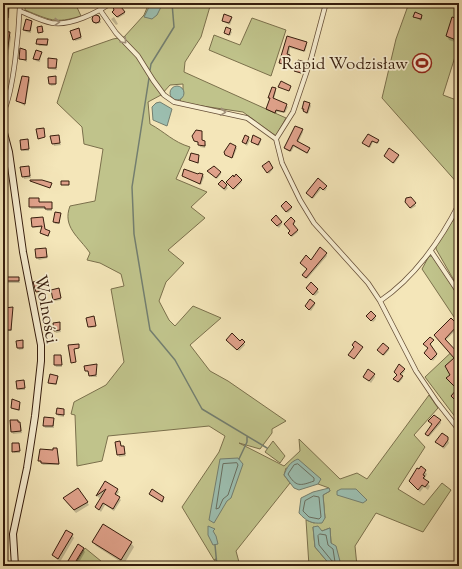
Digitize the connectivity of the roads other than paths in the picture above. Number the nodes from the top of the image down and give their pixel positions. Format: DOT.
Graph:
graph roads {
  1 [pos="20,3"];
  2 [pos="111,3"];
  3 [pos="326,3"];
  4 [pos="100,10"];
  5 [pos="20,11"];
  6 [pos="3,113"];
  7 [pos="3,129"];
  8 [pos="276,139"];
  9 [pos="459,204"];
  10 [pos="431,250"];
  11 [pos="459,293"];
  12 [pos="380,301"];
  13 [pos="459,430"];
  14 [pos="15,566"];
  1 -- 5 [label="street"];
  2 -- 4 [label="street"];
  3 -- 8 [label="street"];
  5 -- 4 [label="street, one-way"];
  4 -- 8 [label="street, one-way"];
  5 -- 6 [label="street"];
  7 -- 14 [label="street, Wolności"];
  8 -- 12 [label="street"];
  9 -- 10 [label="street"];
  10 -- 11 [label="street"];
  10 -- 12 [label="street"];
  12 -- 13 [label="street"];
}
